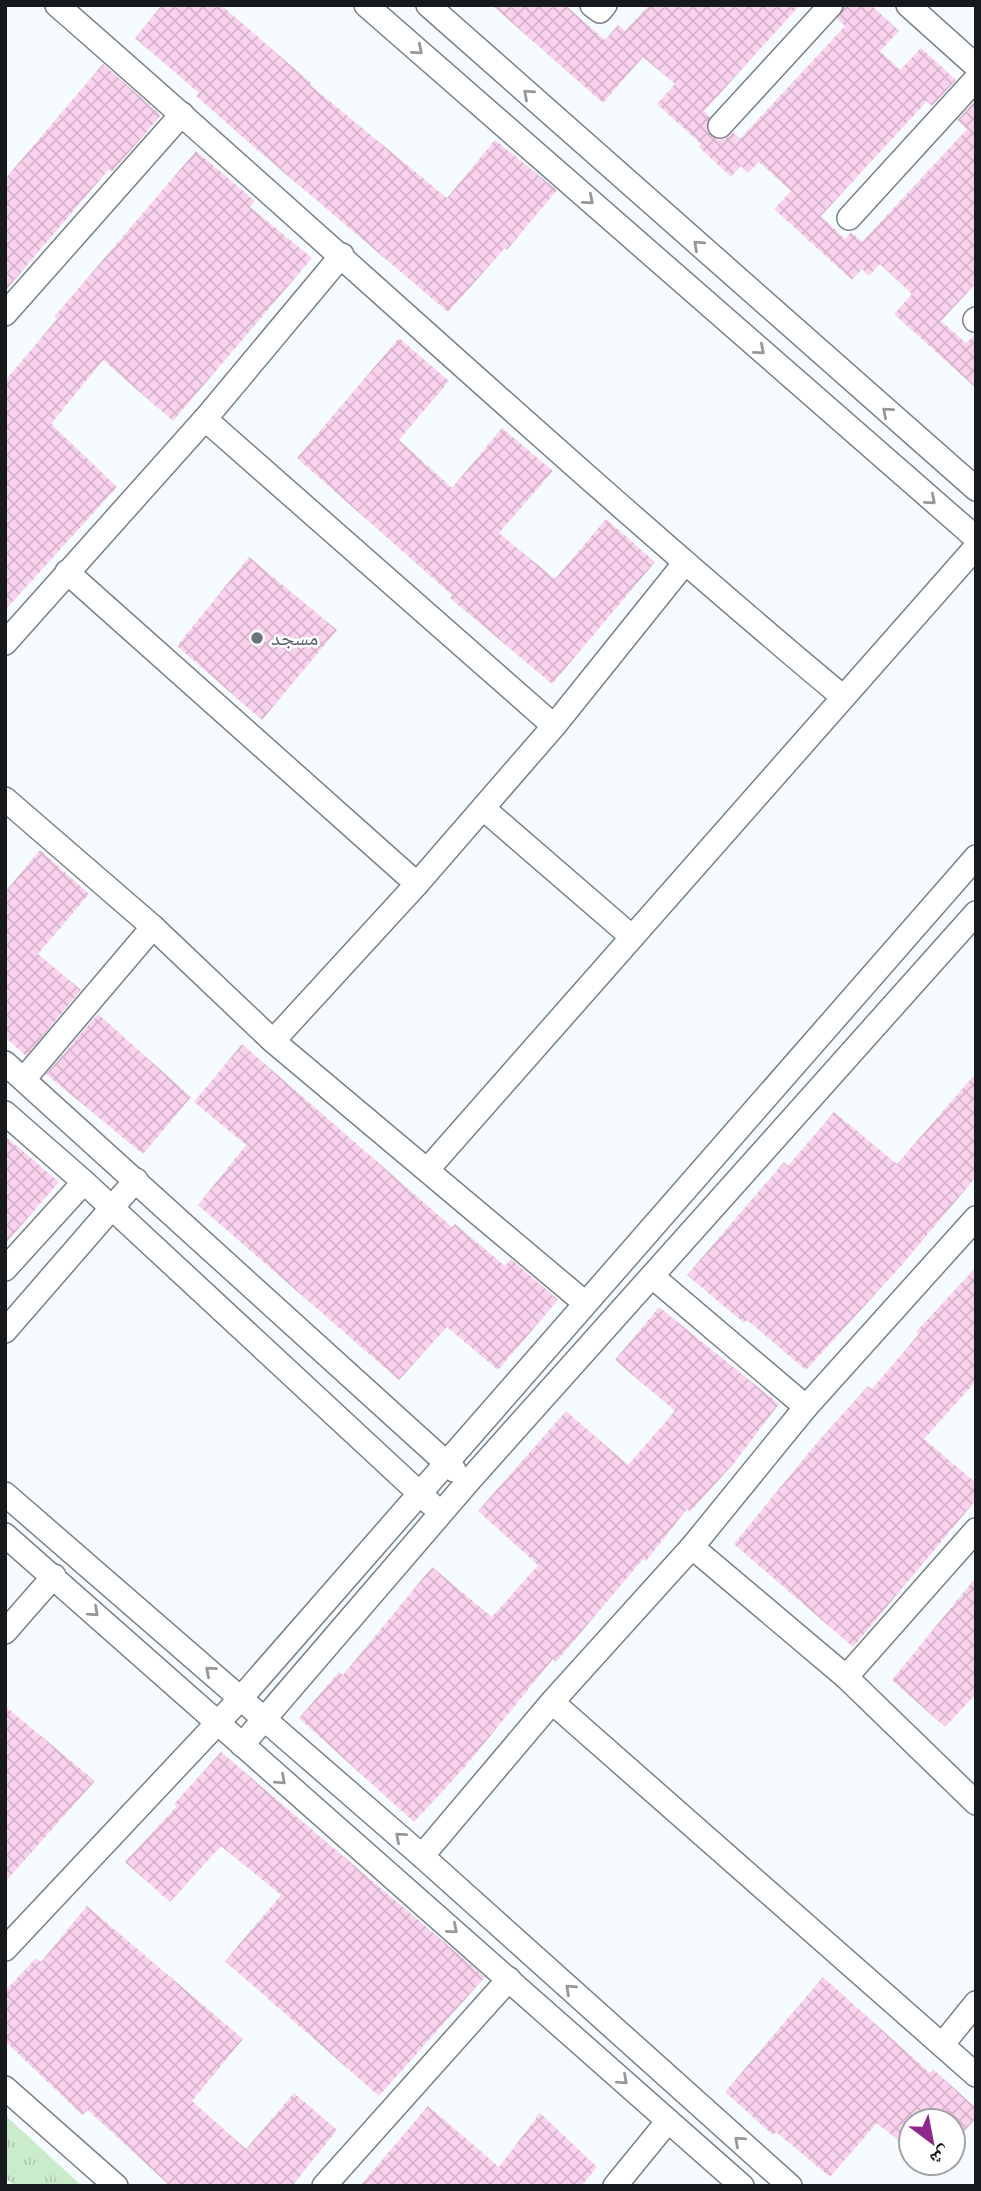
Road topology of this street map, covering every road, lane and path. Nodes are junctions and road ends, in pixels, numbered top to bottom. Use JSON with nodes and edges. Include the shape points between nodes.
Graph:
{"nodes":[{"id":1,"x":57,"y":5,"type":"edge"},
{"id":2,"x":366,"y":5,"type":"edge"},
{"id":3,"x":428,"y":5,"type":"edge"},
{"id":4,"x":592,"y":5,"type":"edge"},
{"id":5,"x":605,"y":5,"type":"edge"},
{"id":6,"x":831,"y":5,"type":"edge"},
{"id":7,"x":908,"y":5,"type":"edge"},
{"id":8,"x":976,"y":66,"type":"edge"},
{"id":9,"x":976,"y":79,"type":"edge"},
{"id":10,"x":182,"y":114,"type":"junction"},
{"id":11,"x":720,"y":127,"type":"dead end"},
{"id":12,"x":849,"y":218,"type":"dead end"},
{"id":13,"x":342,"y":255,"type":"junction"},
{"id":14,"x":720,"y":265,"type":"junction"},
{"id":15,"x":696,"y":294,"type":"junction"},
{"id":16,"x":5,"y":314,"type":"edge"},
{"id":17,"x":205,"y":419,"type":"junction"},
{"id":18,"x":976,"y":489,"type":"edge"},
{"id":19,"x":976,"y":538,"type":"edge"},
{"id":20,"x":976,"y":547,"type":"edge"},
{"id":21,"x":684,"y":564,"type":"junction"},
{"id":22,"x":67,"y":572,"type":"junction"},
{"id":23,"x":5,"y":643,"type":"edge"},
{"id":24,"x":843,"y":696,"type":"junction"},
{"id":25,"x":554,"y":726,"type":"junction"},
{"id":26,"x":5,"y":800,"type":"edge"},
{"id":27,"x":484,"y":809,"type":"junction"},
{"id":28,"x":976,"y":857,"type":"edge"},
{"id":29,"x":417,"y":884,"type":"junction"},
{"id":30,"x":976,"y":913,"type":"edge"},
{"id":31,"x":153,"y":928,"type":"junction"},
{"id":32,"x":632,"y":937,"type":"junction"},
{"id":33,"x":273,"y":1041,"type":"junction"},
{"id":34,"x":5,"y":1063,"type":"edge"},
{"id":35,"x":24,"y":1079,"type":"junction"},
{"id":36,"x":5,"y":1113,"type":"edge"},
{"id":37,"x":428,"y":1169,"type":"junction"},
{"id":38,"x":135,"y":1180,"type":"junction"},
{"id":39,"x":84,"y":1182,"type":"junction"},
{"id":40,"x":113,"y":1210,"type":"junction"},
{"id":41,"x":976,"y":1218,"type":"edge"},
{"id":42,"x":5,"y":1269,"type":"edge"},
{"id":43,"x":653,"y":1277,"type":"junction"},
{"id":44,"x":586,"y":1303,"type":"junction"},
{"id":45,"x":5,"y":1331,"type":"edge"},
{"id":46,"x":806,"y":1407,"type":"junction"},
{"id":47,"x":444,"y":1461,"type":"junction"},
{"id":48,"x":467,"y":1483,"type":"junction"},
{"id":49,"x":5,"y":1493,"type":"edge"},
{"id":50,"x":420,"y":1494,"type":"junction"},
{"id":51,"x":442,"y":1512,"type":"junction"},
{"id":52,"x":976,"y":1530,"type":"edge"},
{"id":53,"x":5,"y":1535,"type":"edge"},
{"id":54,"x":692,"y":1547,"type":"junction"},
{"id":55,"x":54,"y":1576,"type":"junction"},
{"id":56,"x":5,"y":1632,"type":"edge"},
{"id":57,"x":846,"y":1677,"type":"junction"},
{"id":58,"x":241,"y":1698,"type":"junction"},
{"id":59,"x":552,"y":1702,"type":"junction"},
{"id":60,"x":266,"y":1719,"type":"junction"},
{"id":61,"x":217,"y":1723,"type":"junction"},
{"id":62,"x":242,"y":1745,"type":"junction"},
{"id":63,"x":976,"y":1803,"type":"edge"},
{"id":64,"x":422,"y":1856,"type":"junction"},
{"id":65,"x":5,"y":1949,"type":"edge"},
{"id":66,"x":509,"y":1979,"type":"junction"},
{"id":67,"x":976,"y":2003,"type":"edge"},
{"id":68,"x":942,"y":2045,"type":"junction"},
{"id":69,"x":976,"y":2075,"type":"edge"},
{"id":70,"x":5,"y":2088,"type":"edge"},
{"id":71,"x":668,"y":2121,"type":"junction"},
{"id":72,"x":116,"y":2186,"type":"edge"},
{"id":73,"x":324,"y":2186,"type":"edge"},
{"id":74,"x":615,"y":2186,"type":"edge"},
{"id":75,"x":742,"y":2186,"type":"edge"},
{"id":76,"x":790,"y":2186,"type":"edge"}],
"edges":[{"from":1,"to":10,"type":"street"},
{"from":2,"to":15,"type":"street","one_way":true},
{"from":14,"to":3,"type":"street","one_way":true},
{"from":4,"to":5,"type":"street","via":[[600,11]]},
{"from":6,"to":11,"type":"street"},
{"from":7,"to":8,"type":"street"},
{"from":9,"to":12,"type":"street"},
{"from":10,"to":13,"type":"street"},
{"from":10,"to":16,"type":"street"},
{"from":13,"to":17,"type":"street"},
{"from":13,"to":21,"type":"street"},
{"from":14,"to":15,"type":"street"},
{"from":18,"to":14,"type":"street","one_way":true},
{"from":15,"to":19,"type":"street","one_way":true},
{"from":17,"to":22,"type":"street"},
{"from":17,"to":25,"type":"street"},
{"from":20,"to":24,"type":"street"},
{"from":21,"to":24,"type":"street"},
{"from":21,"to":25,"type":"street"},
{"from":22,"to":23,"type":"street"},
{"from":22,"to":29,"type":"street"},
{"from":24,"to":32,"type":"street"},
{"from":25,"to":27,"type":"street"},
{"from":26,"to":31,"type":"street"},
{"from":27,"to":29,"type":"street"},
{"from":27,"to":32,"type":"street"},
{"from":28,"to":44,"type":"street"},
{"from":29,"to":33,"type":"street"},
{"from":30,"to":43,"type":"street"},
{"from":31,"to":33,"type":"street"},
{"from":31,"to":35,"type":"street"},
{"from":32,"to":37,"type":"street"},
{"from":33,"to":37,"type":"street"},
{"from":34,"to":35,"type":"street"},
{"from":35,"to":38,"type":"street"},
{"from":36,"to":39,"type":"street"},
{"from":37,"to":44,"type":"street"},
{"from":38,"to":40,"type":"street"},
{"from":38,"to":47,"type":"street"},
{"from":39,"to":40,"type":"street"},
{"from":39,"to":42,"type":"street"},
{"from":40,"to":45,"type":"street"},
{"from":40,"to":50,"type":"street"},
{"from":41,"to":46,"type":"street"},
{"from":43,"to":46,"type":"street"},
{"from":43,"to":48,"type":"street"},
{"from":44,"to":47,"type":"street"},
{"from":46,"to":54,"type":"street"},
{"from":47,"to":48,"type":"street"},
{"from":47,"to":50,"type":"street"},
{"from":48,"to":51,"type":"street"},
{"from":58,"to":49,"type":"street","one_way":true},
{"from":50,"to":51,"type":"street"},
{"from":50,"to":58,"type":"street"},
{"from":51,"to":60,"type":"street"},
{"from":52,"to":57,"type":"street"},
{"from":53,"to":55,"type":"street"},
{"from":54,"to":57,"type":"street"},
{"from":54,"to":59,"type":"street"},
{"from":55,"to":56,"type":"street"},
{"from":55,"to":61,"type":"street","one_way":true},
{"from":57,"to":63,"type":"street"},
{"from":58,"to":60,"type":"street"},
{"from":58,"to":61,"type":"street"},
{"from":59,"to":64,"type":"street"},
{"from":59,"to":68,"type":"street"},
{"from":60,"to":62,"type":"street"},
{"from":64,"to":60,"type":"street","one_way":true},
{"from":61,"to":62,"type":"street"},
{"from":61,"to":65,"type":"street"},
{"from":62,"to":66,"type":"street","one_way":true},
{"from":76,"to":64,"type":"street","one_way":true},
{"from":66,"to":71,"type":"street","one_way":true},
{"from":66,"to":73,"type":"street"},
{"from":67,"to":68,"type":"street"},
{"from":68,"to":69,"type":"street"},
{"from":70,"to":72,"type":"street"},
{"from":71,"to":74,"type":"street"},
{"from":71,"to":75,"type":"street"}]}
